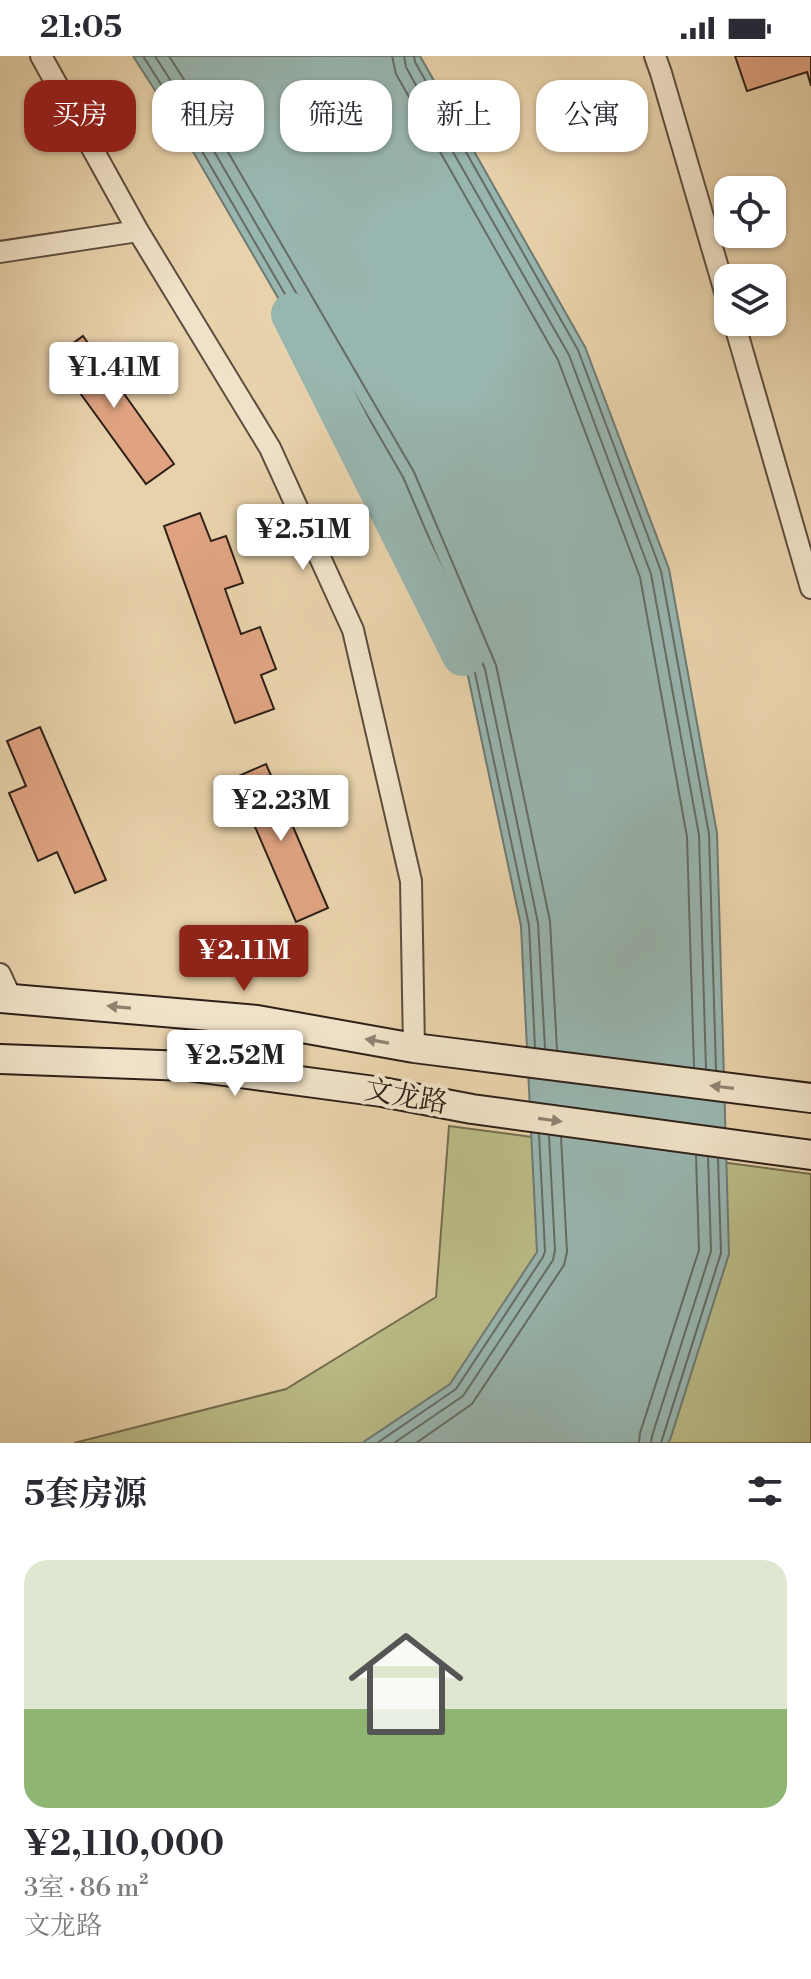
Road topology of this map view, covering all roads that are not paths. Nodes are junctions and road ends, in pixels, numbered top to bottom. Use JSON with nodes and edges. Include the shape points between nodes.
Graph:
{"nodes":[{"id":1,"x":41,"y":56,"type":"edge"},
{"id":2,"x":655,"y":56,"type":"edge"},
{"id":3,"x":138,"y":231,"type":"junction"},
{"id":4,"x":0,"y":252,"type":"edge"},
{"id":5,"x":717,"y":264,"type":"edge"},
{"id":6,"x":738,"y":336,"type":"edge"},
{"id":7,"x":811,"y":588,"type":"edge"},
{"id":8,"x":4,"y":990,"type":"edge"},
{"id":9,"x":414,"y":1048,"type":"junction"},
{"id":10,"x":0,"y":1059,"type":"edge"},
{"id":11,"x":805,"y":1097,"type":"edge"},
{"id":12,"x":807,"y":1154,"type":"edge"}],
"edges":[{"from":1,"to":3,"type":"street"},
{"from":2,"to":5,"type":"street"},
{"from":3,"to":4,"type":"street"},
{"from":3,"to":9,"type":"street","via":[[270,448],[353,630],[411,881]]},
{"from":6,"to":7,"type":"street"},
{"from":9,"to":8,"type":"main road","name":"文龙路","one_way":true,"via":[[257,1020]]},
{"from":11,"to":9,"type":"main road","name":"文龙路","one_way":true},
{"from":10,"to":12,"type":"main road","name":"文龙路","one_way":true,"via":[[187,1066]]}]}
